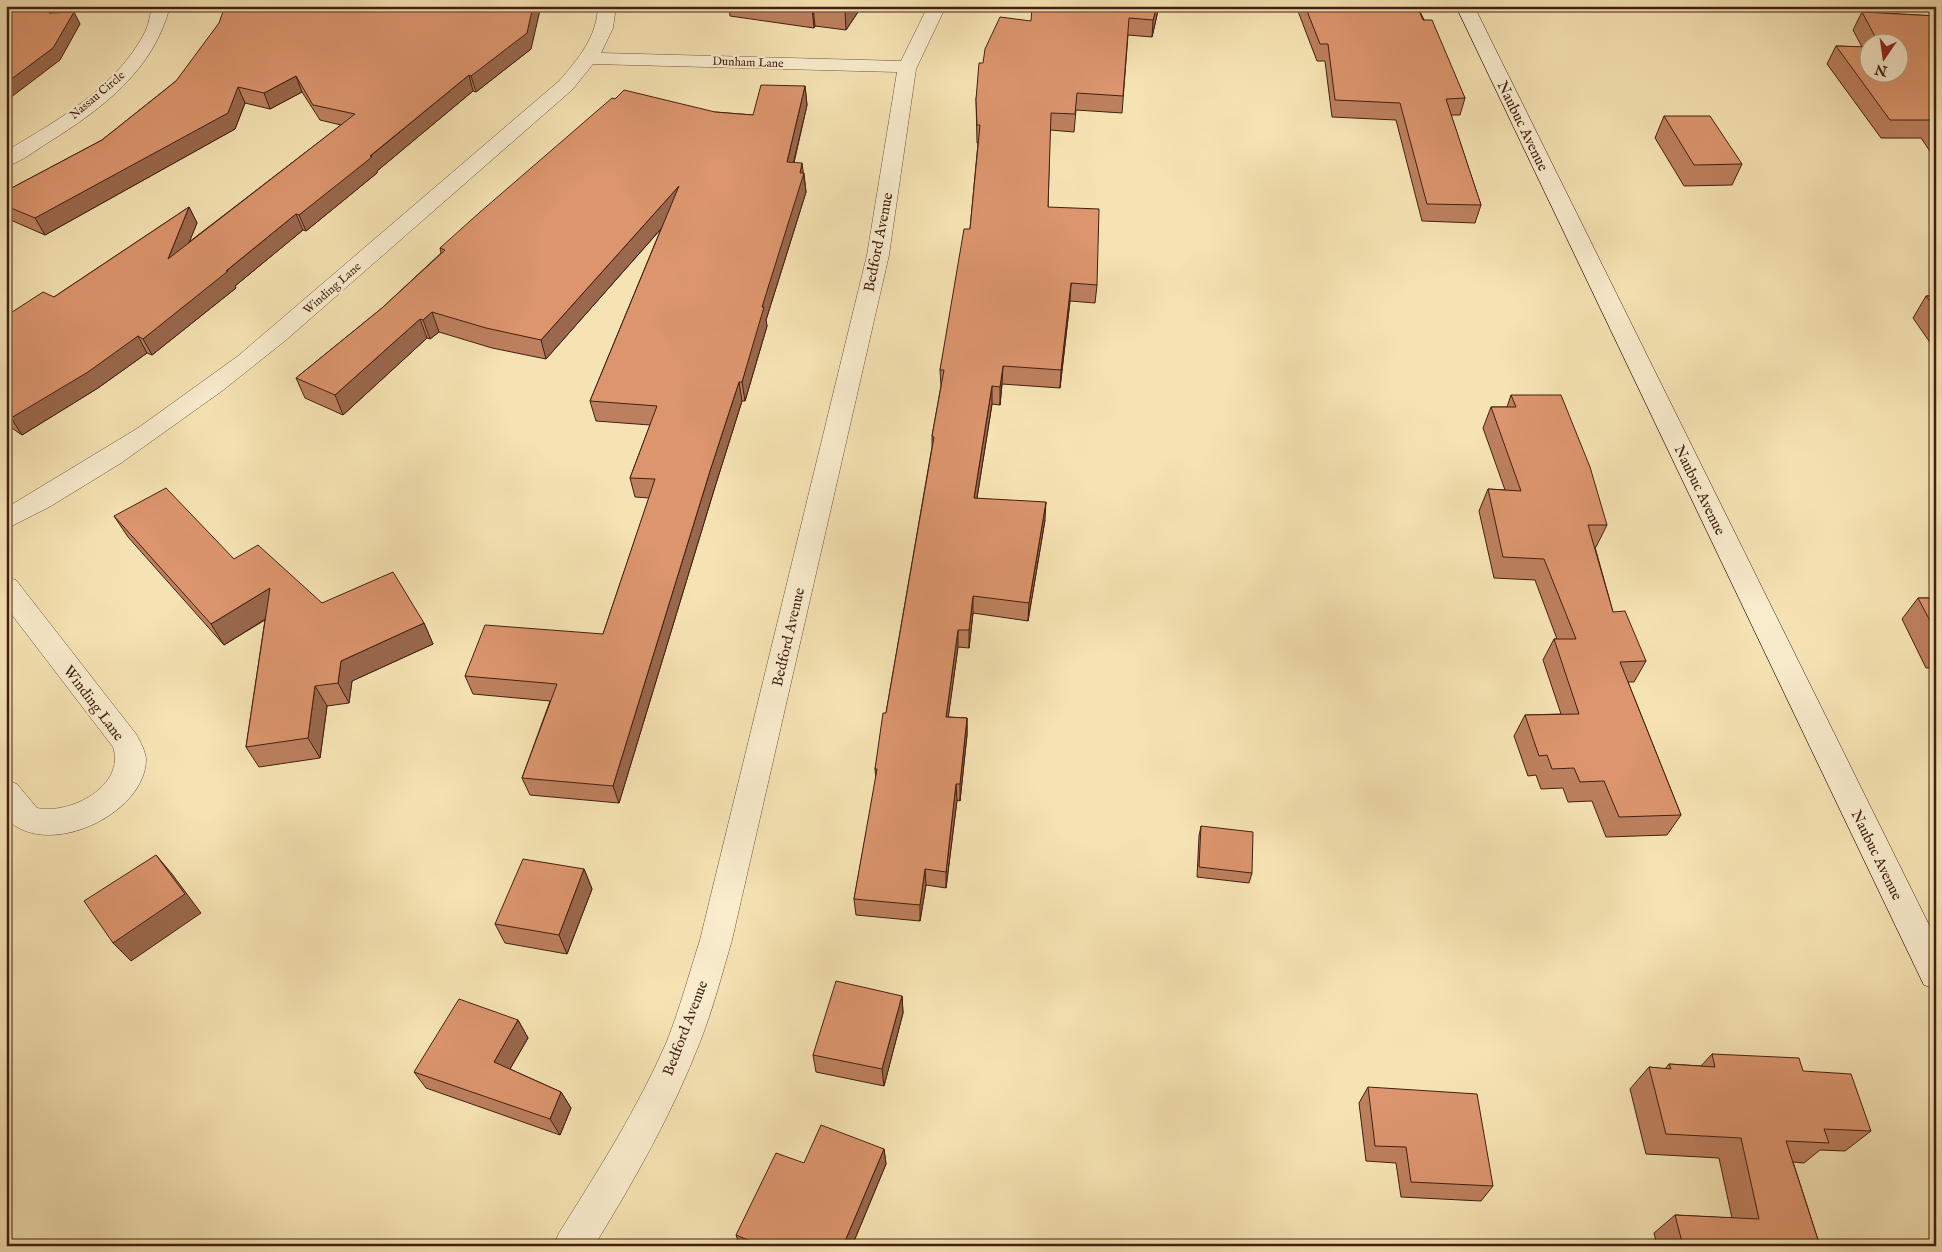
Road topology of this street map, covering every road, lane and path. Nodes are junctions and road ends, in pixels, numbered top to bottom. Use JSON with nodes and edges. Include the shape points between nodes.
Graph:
{"nodes":[{"id":1,"x":161,"y":6,"type":"edge"},
{"id":2,"x":607,"y":6,"type":"edge"},
{"id":3,"x":937,"y":6,"type":"edge"},
{"id":4,"x":1465,"y":6,"type":"edge"},
{"id":5,"x":589,"y":58,"type":"junction"},
{"id":6,"x":908,"y":67,"type":"junction"},
{"id":7,"x":6,"y":160,"type":"edge"},
{"id":8,"x":6,"y":520,"type":"edge"},
{"id":9,"x":6,"y":587,"type":"edge"},
{"id":10,"x":6,"y":793,"type":"edge"},
{"id":11,"x":1936,"y":974,"type":"edge"},
{"id":12,"x":572,"y":1246,"type":"edge"}],
"edges":[{"from":1,"to":7,"type":"street","name":"Nassau Circle","via":[[149,41],[129,68],[78,113]]},
{"from":2,"to":5,"type":"street","name":"Winding Lane","via":[[604,28]]},
{"from":3,"to":6,"type":"street","name":"Bedford Avenue"},
{"from":4,"to":11,"type":"street","name":"Naubuc Avenue"},
{"from":5,"to":6,"type":"street","name":"Dunham Lane"},
{"from":5,"to":8,"type":"street","name":"Winding Lane","via":[[548,102],[240,366],[132,444]]},
{"from":6,"to":12,"type":"street","name":"Bedford Avenue","via":[[878,255],[716,940],[682,1044],[652,1110]]},
{"from":9,"to":10,"type":"street","name":"Winding Lane","via":[[126,744],[131,758],[128,775],[115,793],[96,808],[73,819],[50,822],[30,819],[16,808]]}]}
